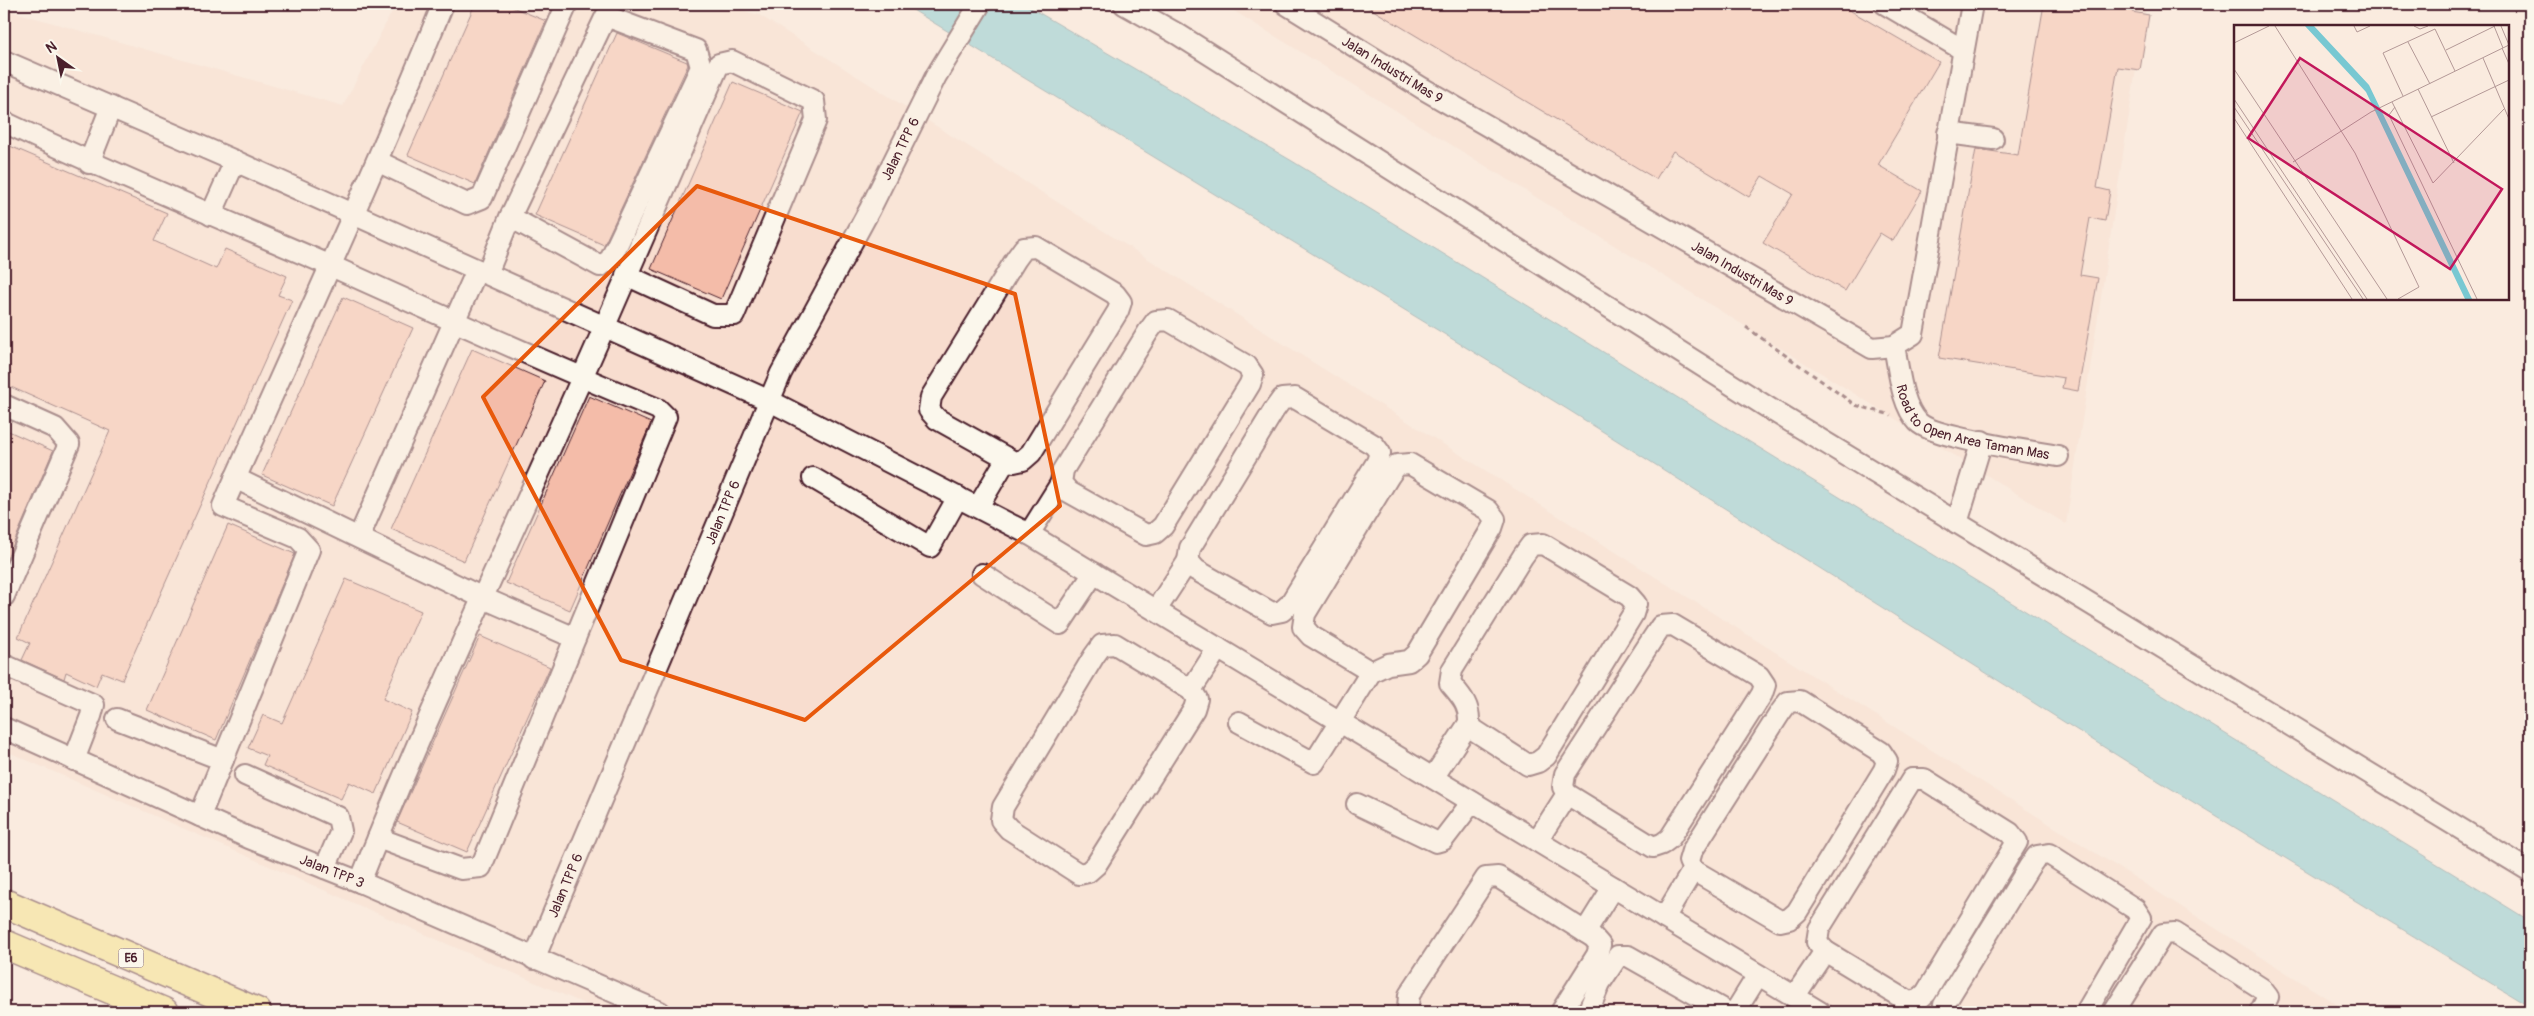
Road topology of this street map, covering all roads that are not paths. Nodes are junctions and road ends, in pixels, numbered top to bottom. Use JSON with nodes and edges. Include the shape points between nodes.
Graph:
{"nodes":[{"id":1,"x":443,"y":4,"type":"edge"},
{"id":2,"x":567,"y":4,"type":"edge"},
{"id":3,"x":980,"y":4,"type":"edge"},
{"id":4,"x":1124,"y":4,"type":"edge"},
{"id":5,"x":1286,"y":4,"type":"edge"},
{"id":6,"x":1885,"y":4,"type":"edge"},
{"id":7,"x":1972,"y":4,"type":"edge"},
{"id":8,"x":1963,"y":50,"type":"junction"},
{"id":9,"x":4,"y":61,"type":"edge"},
{"id":10,"x":110,"y":107,"type":"junction"},
{"id":11,"x":4,"y":122,"type":"edge"},
{"id":12,"x":1948,"y":133,"type":"junction"},
{"id":13,"x":1993,"y":139,"type":"dead end"},
{"id":14,"x":235,"y":161,"type":"junction"},
{"id":15,"x":377,"y":161,"type":"junction"},
{"id":16,"x":89,"y":163,"type":"junction"},
{"id":17,"x":352,"y":214,"type":"junction"},
{"id":18,"x":211,"y":215,"type":"junction"},
{"id":19,"x":510,"y":216,"type":"junction"},
{"id":20,"x":329,"y":266,"type":"junction"},
{"id":21,"x":482,"y":272,"type":"junction"},
{"id":22,"x":626,"y":275,"type":"junction"},
{"id":23,"x":454,"y":322,"type":"junction"},
{"id":24,"x":605,"y":327,"type":"junction"},
{"id":25,"x":1894,"y":346,"type":"junction"},
{"id":26,"x":581,"y":378,"type":"junction"},
{"id":27,"x":770,"y":401,"type":"junction"},
{"id":28,"x":4,"y":405,"type":"edge"},
{"id":29,"x":1982,"y":441,"type":"junction"},
{"id":30,"x":2058,"y":456,"type":"dead end"},
{"id":31,"x":1007,"y":458,"type":"junction"},
{"id":32,"x":235,"y":478,"type":"junction"},
{"id":33,"x":813,"y":478,"type":"dead end"},
{"id":34,"x":1061,"y":483,"type":"junction"},
{"id":35,"x":958,"y":497,"type":"junction"},
{"id":36,"x":978,"y":507,"type":"junction"},
{"id":37,"x":1957,"y":523,"type":"junction"},
{"id":38,"x":1029,"y":534,"type":"junction"},
{"id":39,"x":359,"y":537,"type":"junction"},
{"id":40,"x":1188,"y":561,"type":"junction"},
{"id":41,"x":1094,"y":573,"type":"junction"},
{"id":42,"x":982,"y":574,"type":"dead end"},
{"id":43,"x":4,"y":596,"type":"edge"},
{"id":44,"x":481,"y":597,"type":"junction"},
{"id":45,"x":1156,"y":610,"type":"junction"},
{"id":46,"x":575,"y":638,"type":"junction"},
{"id":47,"x":1218,"y":648,"type":"junction"},
{"id":48,"x":4,"y":664,"type":"edge"},
{"id":49,"x":1371,"y":672,"type":"junction"},
{"id":50,"x":1191,"y":690,"type":"junction"},
{"id":51,"x":117,"y":719,"type":"dead end"},
{"id":52,"x":1239,"y":722,"type":"dead end"},
{"id":53,"x":1341,"y":722,"type":"junction"},
{"id":54,"x":1469,"y":723,"type":"junction"},
{"id":55,"x":4,"y":728,"type":"edge"},
{"id":56,"x":74,"y":760,"type":"junction"},
{"id":57,"x":223,"y":760,"type":"junction"},
{"id":58,"x":245,"y":775,"type":"dead end"},
{"id":59,"x":1433,"y":778,"type":"junction"},
{"id":60,"x":1567,"y":794,"type":"junction"},
{"id":61,"x":1472,"y":802,"type":"junction"},
{"id":62,"x":1357,"y":804,"type":"dead end"},
{"id":63,"x":200,"y":816,"type":"junction"},
{"id":64,"x":378,"y":838,"type":"junction"},
{"id":65,"x":1538,"y":841,"type":"junction"},
{"id":66,"x":325,"y":868,"type":"junction"},
{"id":67,"x":1693,"y":870,"type":"junction"},
{"id":68,"x":2530,"y":872,"type":"edge"},
{"id":69,"x":360,"y":882,"type":"junction"},
{"id":70,"x":1614,"y":887,"type":"junction"},
{"id":71,"x":4,"y":904,"type":"edge"},
{"id":72,"x":1664,"y":918,"type":"junction"},
{"id":73,"x":1585,"y":932,"type":"junction"},
{"id":74,"x":4,"y":944,"type":"edge"},
{"id":75,"x":1825,"y":951,"type":"junction"},
{"id":76,"x":534,"y":959,"type":"junction"},
{"id":77,"x":1758,"y":975,"type":"junction"},
{"id":78,"x":1794,"y":997,"type":"junction"},
{"id":79,"x":164,"y":1012,"type":"edge"},
{"id":80,"x":257,"y":1012,"type":"edge"},
{"id":81,"x":660,"y":1012,"type":"edge"},
{"id":82,"x":1411,"y":1012,"type":"edge"},
{"id":83,"x":1561,"y":1012,"type":"edge"},
{"id":84,"x":1588,"y":1012,"type":"edge"},
{"id":85,"x":1727,"y":1012,"type":"edge"},
{"id":86,"x":1735,"y":1012,"type":"edge"},
{"id":87,"x":1820,"y":1012,"type":"edge"},
{"id":88,"x":1943,"y":1012,"type":"edge"},
{"id":89,"x":2086,"y":1012,"type":"edge"},
{"id":90,"x":2114,"y":1012,"type":"edge"},
{"id":91,"x":2260,"y":1012,"type":"edge"}],
"edges":[{"from":1,"to":15,"type":"street"},
{"from":2,"to":15,"type":"street","via":[[482,198],[467,204]]},
{"from":3,"to":27,"type":"street","name":"Jalan TPP 6","via":[[936,76],[870,209],[781,373]]},
{"from":4,"to":37,"type":"street","via":[[1179,35],[1775,412]]},
{"from":5,"to":25,"type":"street","name":"Jalan Industri Mas 9","via":[[1422,88],[1842,332],[1872,348]]},
{"from":6,"to":8,"type":"street"},
{"from":7,"to":8,"type":"street"},
{"from":8,"to":12,"type":"street"},
{"from":9,"to":10,"type":"street"},
{"from":10,"to":14,"type":"street"},
{"from":10,"to":16,"type":"street"},
{"from":11,"to":16,"type":"street"},
{"from":12,"to":13,"type":"street"},
{"from":12,"to":25,"type":"street","via":[[1913,334]]},
{"from":14,"to":17,"type":"street"},
{"from":14,"to":18,"type":"street"},
{"from":15,"to":17,"type":"street"},
{"from":16,"to":18,"type":"street"},
{"from":17,"to":20,"type":"street"},
{"from":17,"to":21,"type":"street"},
{"from":18,"to":20,"type":"street"},
{"from":19,"to":19,"type":"street","via":[[606,16],[696,50],[702,67],[610,260],[600,266]]},
{"from":19,"to":21,"type":"street"},
{"from":20,"to":23,"type":"street"},
{"from":20,"to":32,"type":"street"},
{"from":21,"to":23,"type":"street"},
{"from":21,"to":24,"type":"street"},
{"from":22,"to":22,"type":"street","via":[[719,64],[732,61],[814,101],[816,120],[734,315],[714,315]]},
{"from":22,"to":24,"type":"street"},
{"from":23,"to":26,"type":"street"},
{"from":23,"to":39,"type":"street"},
{"from":24,"to":26,"type":"street"},
{"from":24,"to":27,"type":"street"},
{"from":25,"to":29,"type":"street","name":"Road to Open Area Taman Mas","via":[[1907,403],[1918,422],[1937,432]]},
{"from":26,"to":44,"type":"street"},
{"from":26,"to":46,"type":"street","via":[[658,409],[666,417]]},
{"from":27,"to":35,"type":"street"},
{"from":27,"to":76,"type":"street","name":"Jalan TPP 6"},
{"from":28,"to":43,"type":"street","via":[[55,428],[69,444]]},
{"from":29,"to":30,"type":"street","name":"Road to Open Area Taman Mas"},
{"from":29,"to":37,"type":"street"},
{"from":31,"to":31,"type":"street","via":[[1014,462],[1031,453],[1121,302],[1115,294],[1036,247],[1024,248],[1016,259],[931,397],[929,410],[937,419]]},
{"from":31,"to":36,"type":"street"},
{"from":32,"to":39,"type":"street"},
{"from":32,"to":57,"type":"street","via":[[223,506],[298,538],[308,550]]},
{"from":33,"to":35,"type":"street","via":[[930,547]]},
{"from":34,"to":34,"type":"street","via":[[1063,470],[1156,321],[1168,320],[1247,366],[1254,375],[1163,526],[1155,533],[1146,535],[1069,492]]},
{"from":34,"to":38,"type":"street"},
{"from":35,"to":36,"type":"street"},
{"from":36,"to":38,"type":"street"},
{"from":37,"to":68,"type":"street"},
{"from":38,"to":41,"type":"street"},
{"from":39,"to":44,"type":"street"},
{"from":40,"to":40,"type":"street","via":[[1196,570],[1272,613],[1282,611],[1290,604],[1380,453],[1374,445],[1295,398],[1282,399],[1190,548]]},
{"from":40,"to":45,"type":"street"},
{"from":41,"to":42,"type":"street","via":[[1060,624]]},
{"from":41,"to":45,"type":"street"},
{"from":44,"to":46,"type":"street"},
{"from":44,"to":64,"type":"street"},
{"from":45,"to":47,"type":"street"},
{"from":46,"to":64,"type":"street","via":[[481,868],[461,869]]},
{"from":47,"to":50,"type":"street"},
{"from":47,"to":53,"type":"street"},
{"from":48,"to":56,"type":"street","via":[[94,705]]},
{"from":49,"to":49,"type":"street","via":[[1388,664],[1409,661],[1417,654],[1495,519],[1488,510],[1410,464],[1397,465],[1389,476],[1305,614],[1303,627],[1311,636]]},
{"from":49,"to":53,"type":"street"},
{"from":50,"to":50,"type":"street","via":[[1115,644],[1102,645],[1002,807],[1001,820],[1009,829],[1079,874],[1088,872],[1096,866],[1194,708],[1197,699]]},
{"from":51,"to":57,"type":"street"},
{"from":52,"to":53,"type":"street","via":[[1314,763]]},
{"from":53,"to":59,"type":"street"},
{"from":54,"to":54,"type":"street","via":[[1466,702],[1450,684],[1452,670],[1531,545],[1543,544],[1629,596],[1636,604],[1633,614],[1546,756],[1538,762],[1528,764],[1521,761],[1474,730]]},
{"from":54,"to":59,"type":"street"},
{"from":55,"to":56,"type":"street","name":"Jalan TPP 3"},
{"from":56,"to":63,"type":"street","name":"Jalan TPP 3"},
{"from":57,"to":63,"type":"street"},
{"from":58,"to":66,"type":"street","via":[[338,817],[340,831]]},
{"from":59,"to":61,"type":"street"},
{"from":60,"to":60,"type":"street","via":[[1563,787],[1565,774],[1661,626],[1673,625],[1759,676],[1765,685],[1676,830],[1662,844],[1653,847]]},
{"from":60,"to":65,"type":"street"},
{"from":61,"to":62,"type":"street","via":[[1443,840],[1436,842]]},
{"from":61,"to":65,"type":"street"},
{"from":63,"to":66,"type":"street","name":"Jalan TPP 3"},
{"from":64,"to":69,"type":"street"},
{"from":65,"to":70,"type":"street"},
{"from":66,"to":69,"type":"street","name":"Jalan TPP 3"},
{"from":67,"to":67,"type":"street","via":[[1689,861],[1692,851],[1788,702],[1800,701],[1881,752],[1887,761],[1797,912],[1789,919],[1780,921]]},
{"from":67,"to":72,"type":"street"},
{"from":69,"to":76,"type":"street","name":"Jalan TPP 3"},
{"from":70,"to":72,"type":"street"},
{"from":70,"to":73,"type":"street"},
{"from":71,"to":80,"type":"highway","number":"E6"},
{"from":72,"to":77,"type":"street"},
{"from":73,"to":82,"type":"street","via":[[1498,877],[1486,878],[1410,995],[1408,1008]]},
{"from":73,"to":83,"type":"street","via":[[1600,945]]},
{"from":74,"to":79,"type":"highway"},
{"from":75,"to":75,"type":"street","via":[[1817,942],[1819,928],[1912,780],[1924,779],[2010,833],[2017,842],[1926,993],[1918,1000],[1909,1002]]},
{"from":75,"to":78,"type":"street"},
{"from":76,"to":81,"type":"street","name":"Jalan TPP 3"},
{"from":77,"to":78,"type":"street"},
{"from":77,"to":86,"type":"street"},
{"from":78,"to":87,"type":"street"},
{"from":84,"to":85,"type":"street","via":[[1611,965],[1618,956],[1628,956]]},
{"from":88,"to":89,"type":"street","via":[[1944,1005],[2029,867],[2037,856],[2049,854],[2135,909],[2142,918]]},
{"from":90,"to":91,"type":"street","via":[[2163,934],[2175,933],[2261,988],[2268,997]]}]}
